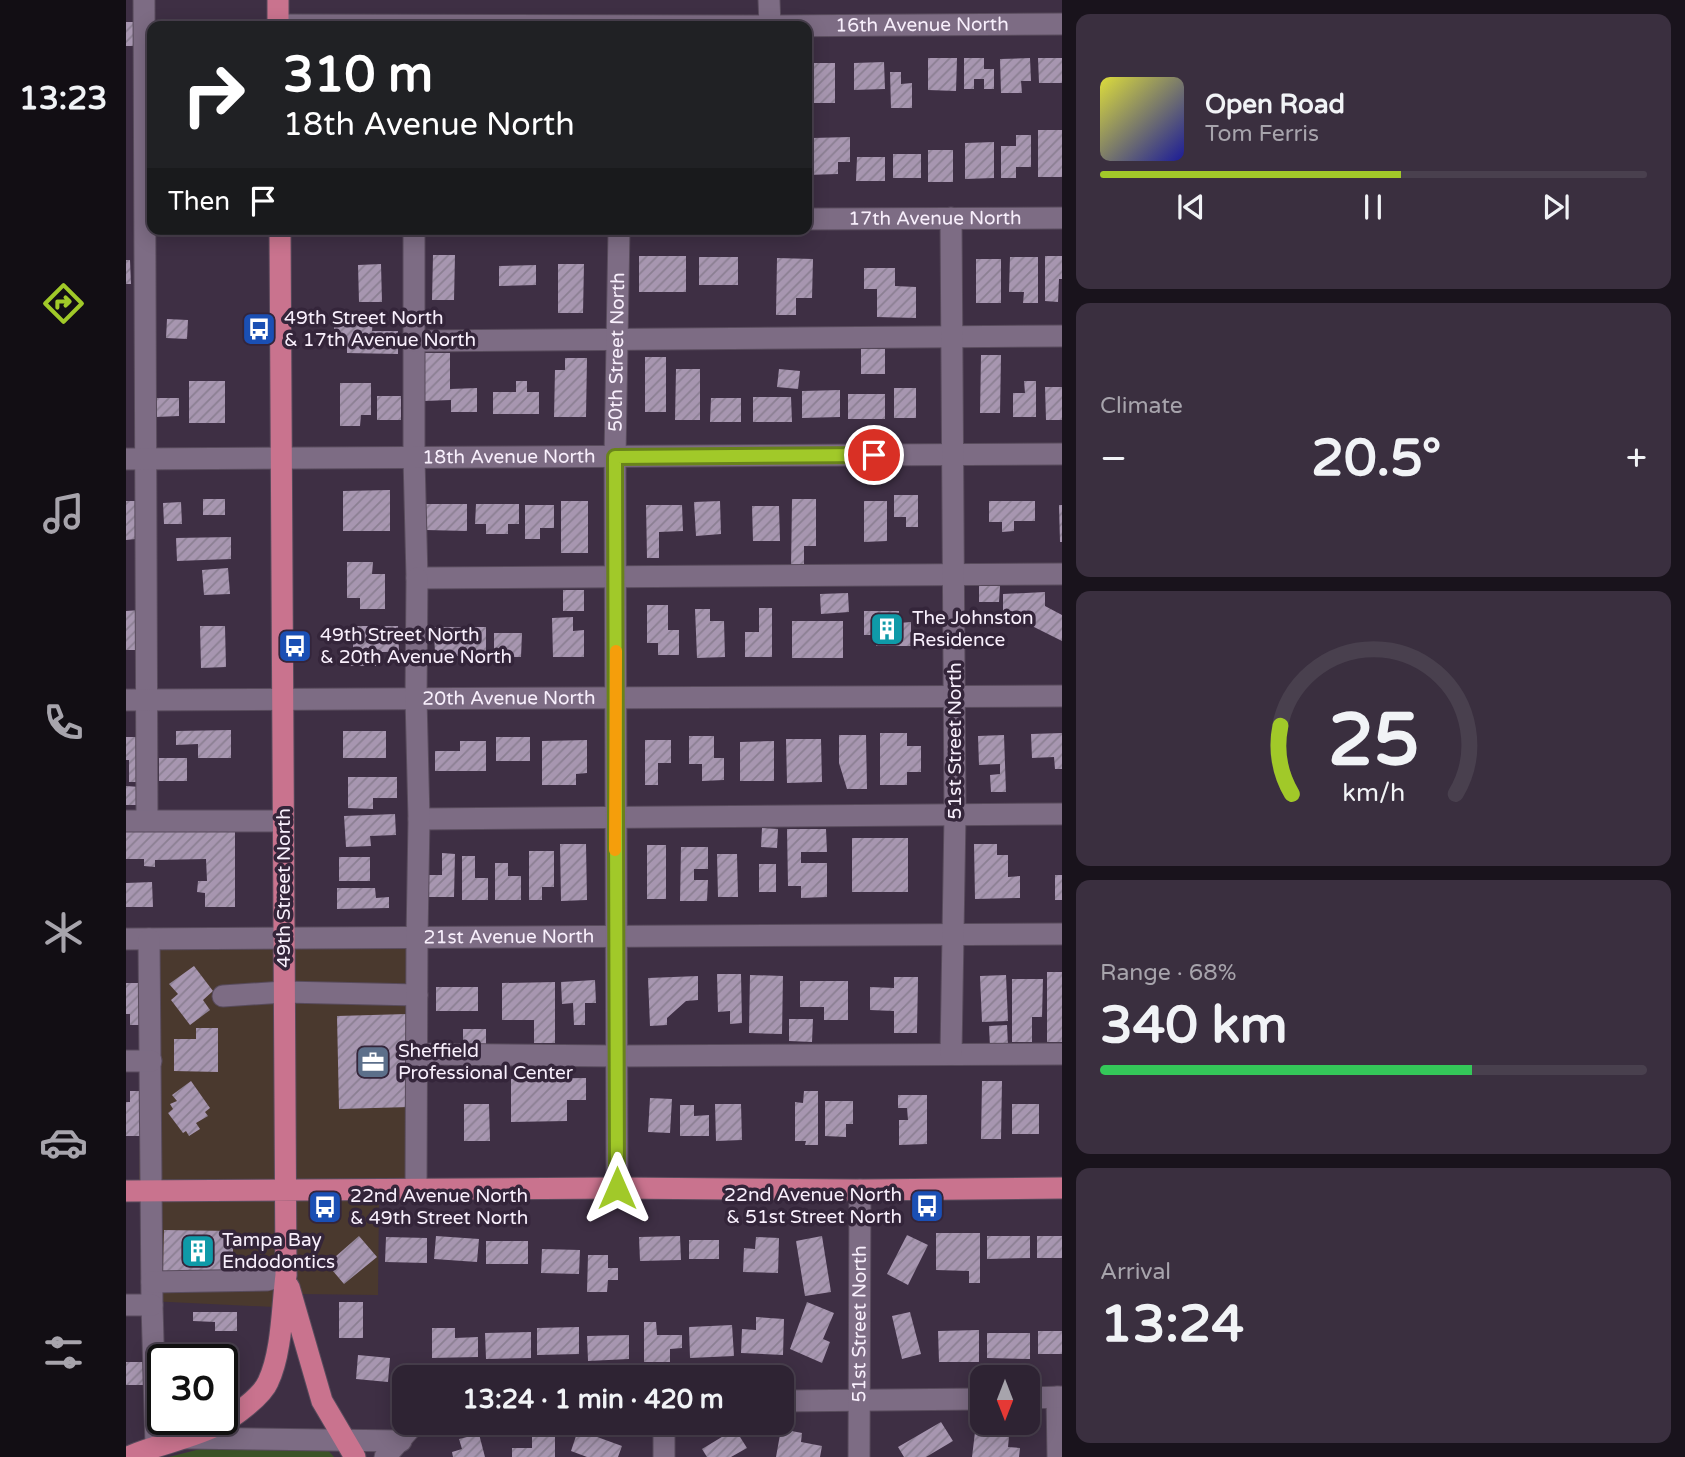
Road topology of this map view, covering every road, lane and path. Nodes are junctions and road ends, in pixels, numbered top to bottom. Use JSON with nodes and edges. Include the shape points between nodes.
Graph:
{"nodes":[{"id":1,"x":144,"y":0,"type":"edge"},
{"id":2,"x":278,"y":0,"type":"edge"},
{"id":3,"x":769,"y":0,"type":"edge"},
{"id":4,"x":278,"y":21,"type":"edge"},
{"id":5,"x":770,"y":21,"type":"edge"},
{"id":6,"x":1062,"y":24,"type":"edge"},
{"id":7,"x":812,"y":26,"type":"edge"},
{"id":8,"x":135,"y":101,"type":"edge"},
{"id":9,"x":951,"y":218,"type":"junction"},
{"id":10,"x":1062,"y":218,"type":"edge"},
{"id":11,"x":812,"y":219,"type":"edge"},
{"id":12,"x":141,"y":224,"type":"edge"},
{"id":13,"x":280,"y":235,"type":"edge"},
{"id":14,"x":414,"y":235,"type":"edge"},
{"id":15,"x":618,"y":235,"type":"edge"},
{"id":16,"x":1062,"y":336,"type":"edge"},
{"id":17,"x":951,"y":337,"type":"junction"},
{"id":18,"x":617,"y":339,"type":"junction"},
{"id":19,"x":136,"y":341,"type":"edge"},
{"id":20,"x":415,"y":341,"type":"junction"},
{"id":21,"x":1062,"y":454,"type":"edge"},
{"id":22,"x":952,"y":455,"type":"junction"},
{"id":23,"x":615,"y":457,"type":"junction"},
{"id":24,"x":281,"y":458,"type":"junction"},
{"id":25,"x":414,"y":458,"type":"junction"},
{"id":26,"x":136,"y":459,"type":"edge"},
{"id":27,"x":1062,"y":574,"type":"edge"},
{"id":28,"x":953,"y":575,"type":"junction"},
{"id":29,"x":616,"y":577,"type":"junction"},
{"id":30,"x":417,"y":578,"type":"junction"},
{"id":31,"x":136,"y":581,"type":"edge"},
{"id":32,"x":955,"y":696,"type":"junction"},
{"id":33,"x":1062,"y":696,"type":"edge"},
{"id":34,"x":416,"y":698,"type":"junction"},
{"id":35,"x":616,"y":698,"type":"junction"},
{"id":36,"x":282,"y":699,"type":"junction"},
{"id":37,"x":136,"y":700,"type":"edge"},
{"id":38,"x":1062,"y":814,"type":"edge"},
{"id":39,"x":955,"y":815,"type":"junction"},
{"id":40,"x":616,"y":817,"type":"junction"},
{"id":41,"x":419,"y":819,"type":"junction"},
{"id":42,"x":137,"y":821,"type":"edge"},
{"id":43,"x":283,"y":821,"type":"junction"},
{"id":44,"x":1062,"y":934,"type":"edge"},
{"id":45,"x":953,"y":935,"type":"junction"},
{"id":46,"x":615,"y":937,"type":"junction"},
{"id":47,"x":284,"y":938,"type":"junction"},
{"id":48,"x":417,"y":938,"type":"junction"},
{"id":49,"x":126,"y":939,"type":"edge"},
{"id":50,"x":149,"y":939,"type":"junction"},
{"id":51,"x":284,"y":992,"type":"junction"},
{"id":52,"x":417,"y":995,"type":"junction"},
{"id":53,"x":223,"y":996,"type":"dead end"},
{"id":54,"x":417,"y":1054,"type":"junction"},
{"id":55,"x":951,"y":1054,"type":"junction"},
{"id":56,"x":1062,"y":1054,"type":"edge"},
{"id":57,"x":616,"y":1056,"type":"junction"},
{"id":58,"x":126,"y":1061,"type":"edge"},
{"id":59,"x":151,"y":1061,"type":"junction"},
{"id":60,"x":617,"y":1188,"type":"junction"},
{"id":61,"x":1062,"y":1188,"type":"edge"},
{"id":62,"x":285,"y":1189,"type":"junction"},
{"id":63,"x":416,"y":1189,"type":"junction"},
{"id":64,"x":860,"y":1190,"type":"junction"},
{"id":65,"x":126,"y":1191,"type":"edge"},
{"id":66,"x":152,"y":1191,"type":"junction"},
{"id":67,"x":286,"y":1275,"type":"junction"},
{"id":68,"x":152,"y":1282,"type":"junction"},
{"id":69,"x":126,"y":1305,"type":"edge"},
{"id":70,"x":152,"y":1305,"type":"junction"},
{"id":71,"x":1060,"y":1397,"type":"edge"},
{"id":72,"x":1040,"y":1398,"type":"edge"},
{"id":73,"x":970,"y":1399,"type":"edge"},
{"id":74,"x":794,"y":1401,"type":"edge"},
{"id":75,"x":859,"y":1401,"type":"junction"},
{"id":76,"x":664,"y":1435,"type":"edge"},
{"id":77,"x":183,"y":1438,"type":"junction"},
{"id":78,"x":156,"y":1446,"type":"junction"},
{"id":79,"x":350,"y":1448,"type":"edge"},
{"id":80,"x":400,"y":1449,"type":"edge"},
{"id":81,"x":128,"y":1457,"type":"edge"},
{"id":82,"x":385,"y":1457,"type":"edge"},
{"id":83,"x":664,"y":1457,"type":"edge"},
{"id":84,"x":859,"y":1457,"type":"edge"},
{"id":85,"x":1058,"y":1457,"type":"edge"}],
"edges":[{"from":1,"to":8,"type":"street"},
{"from":2,"to":4,"type":"main road"},
{"from":3,"to":5,"type":"street"},
{"from":6,"to":7,"type":"street","name":"16th Avenue North"},
{"from":8,"to":12,"type":"street"},
{"from":9,"to":10,"type":"street","name":"17th Avenue North"},
{"from":9,"to":11,"type":"street","name":"17th Avenue North"},
{"from":9,"to":17,"type":"street","name":"51st Street North"},
{"from":12,"to":19,"type":"street"},
{"from":13,"to":24,"type":"main road","name":"49th Street North"},
{"from":14,"to":20,"type":"street"},
{"from":15,"to":18,"type":"street","name":"50th Street North"},
{"from":16,"to":17,"type":"street"},
{"from":17,"to":18,"type":"street"},
{"from":17,"to":22,"type":"street","name":"51st Street North"},
{"from":18,"to":20,"type":"street"},
{"from":18,"to":23,"type":"street","name":"50th Street North"},
{"from":19,"to":26,"type":"street"},
{"from":20,"to":25,"type":"street"},
{"from":21,"to":22,"type":"street","name":"18th Avenue North"},
{"from":22,"to":23,"type":"street","name":"18th Avenue North"},
{"from":22,"to":28,"type":"street","name":"51st Street North"},
{"from":23,"to":25,"type":"street","name":"18th Avenue North"},
{"from":23,"to":29,"type":"street","name":"50th Street North"},
{"from":24,"to":25,"type":"street","name":"18th Avenue North"},
{"from":24,"to":26,"type":"street","name":"18th Avenue North"},
{"from":24,"to":36,"type":"main road","name":"49th Street North"},
{"from":25,"to":30,"type":"street"},
{"from":26,"to":31,"type":"street"},
{"from":27,"to":28,"type":"street"},
{"from":28,"to":29,"type":"street"},
{"from":28,"to":32,"type":"street","name":"51st Street North"},
{"from":29,"to":30,"type":"street"},
{"from":29,"to":35,"type":"street","name":"50th Street North"},
{"from":30,"to":34,"type":"street"},
{"from":31,"to":37,"type":"street"},
{"from":32,"to":33,"type":"street","name":"20th Avenue North"},
{"from":32,"to":35,"type":"street","name":"20th Avenue North"},
{"from":32,"to":39,"type":"street","name":"51st Street North"},
{"from":34,"to":35,"type":"street","name":"20th Avenue North"},
{"from":34,"to":36,"type":"street","name":"20th Avenue North"},
{"from":34,"to":41,"type":"street"},
{"from":35,"to":40,"type":"street","name":"50th Street North"},
{"from":36,"to":37,"type":"street","name":"20th Avenue North"},
{"from":36,"to":43,"type":"main road","name":"49th Street North"},
{"from":37,"to":42,"type":"street"},
{"from":38,"to":39,"type":"street"},
{"from":39,"to":40,"type":"street"},
{"from":39,"to":45,"type":"street","name":"51st Street North"},
{"from":40,"to":41,"type":"street"},
{"from":40,"to":46,"type":"street","name":"50th Street North"},
{"from":41,"to":48,"type":"street"},
{"from":42,"to":43,"type":"street"},
{"from":43,"to":47,"type":"main road","name":"49th Street North"},
{"from":44,"to":45,"type":"street","name":"21st Avenue North"},
{"from":45,"to":46,"type":"street","name":"21st Avenue North"},
{"from":45,"to":55,"type":"street","name":"51st Street North"},
{"from":46,"to":48,"type":"street","name":"21st Avenue North"},
{"from":46,"to":57,"type":"street","name":"50th Street North"},
{"from":47,"to":48,"type":"street","name":"21st Avenue North"},
{"from":47,"to":50,"type":"street","name":"21st Avenue North"},
{"from":47,"to":51,"type":"main road","name":"49th Street North"},
{"from":48,"to":52,"type":"street"},
{"from":49,"to":50,"type":"street","name":"21st Avenue North"},
{"from":50,"to":59,"type":"street"},
{"from":51,"to":52,"type":"street"},
{"from":51,"to":53,"type":"street"},
{"from":51,"to":62,"type":"main road","name":"49th Street North"},
{"from":52,"to":54,"type":"street"},
{"from":54,"to":57,"type":"street"},
{"from":54,"to":63,"type":"street"},
{"from":55,"to":56,"type":"street"},
{"from":55,"to":57,"type":"street"},
{"from":57,"to":60,"type":"street","name":"50th Street North"},
{"from":58,"to":59,"type":"street"},
{"from":59,"to":66,"type":"street"},
{"from":60,"to":63,"type":"main road"},
{"from":60,"to":64,"type":"main road"},
{"from":61,"to":64,"type":"main road"},
{"from":62,"to":63,"type":"main road"},
{"from":62,"to":66,"type":"main road"},
{"from":62,"to":67,"type":"main road","name":"49th Street North"},
{"from":64,"to":75,"type":"street","name":"51st Street North"},
{"from":65,"to":66,"type":"main road"},
{"from":66,"to":68,"type":"street"},
{"from":67,"to":68,"type":"street","via":[[267,1280]]},
{"from":67,"to":77,"type":"main road","name":"49th Street North","via":[[277,1353],[268,1384],[220,1424]]},
{"from":67,"to":79,"type":"main road","via":[[322,1401]]},
{"from":68,"to":70,"type":"street"},
{"from":69,"to":70,"type":"street"},
{"from":70,"to":78,"type":"street"},
{"from":71,"to":72,"type":"street"},
{"from":71,"to":85,"type":"street"},
{"from":73,"to":75,"type":"street"},
{"from":74,"to":75,"type":"street"},
{"from":75,"to":84,"type":"street","name":"51st Street North"},
{"from":76,"to":83,"type":"street"},
{"from":77,"to":78,"type":"main road","name":"49th Street North"},
{"from":77,"to":79,"type":"street"},
{"from":78,"to":81,"type":"main road","name":"49th Street North"},
{"from":79,"to":80,"type":"street"},
{"from":80,"to":82,"type":"street"}]}
